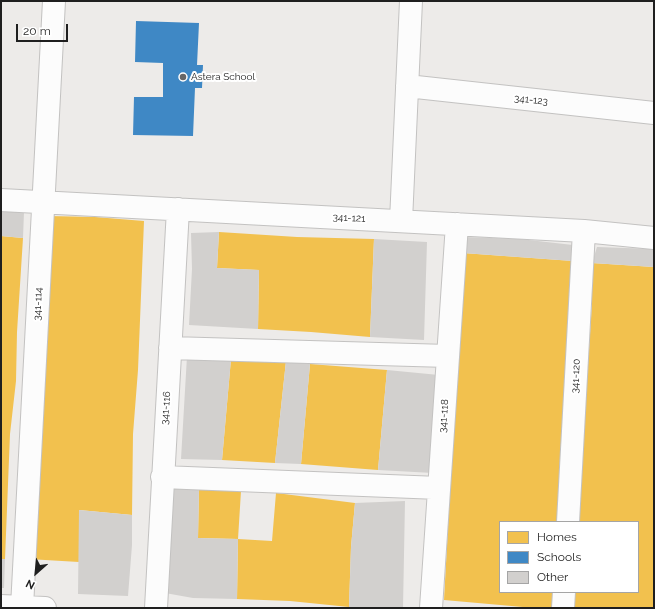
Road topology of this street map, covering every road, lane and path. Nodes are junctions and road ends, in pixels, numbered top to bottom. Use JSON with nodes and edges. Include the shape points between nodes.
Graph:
{"nodes":[{"id":1,"x":54,"y":1,"type":"edge"},
{"id":2,"x":411,"y":1,"type":"edge"},
{"id":3,"x":407,"y":86,"type":"junction"},
{"id":4,"x":654,"y":113,"type":"edge"},
{"id":5,"x":1,"y":200,"type":"edge"},
{"id":6,"x":43,"y":202,"type":"junction"},
{"id":7,"x":178,"y":209,"type":"junction"},
{"id":8,"x":401,"y":221,"type":"junction"},
{"id":9,"x":457,"y":224,"type":"junction"},
{"id":10,"x":584,"y":231,"type":"junction"},
{"id":11,"x":654,"y":238,"type":"edge"},
{"id":12,"x":170,"y":348,"type":"junction"},
{"id":13,"x":448,"y":356,"type":"junction"},
{"id":14,"x":162,"y":477,"type":"junction"},
{"id":15,"x":439,"y":488,"type":"junction"},
{"id":16,"x":568,"y":521,"type":"edge"},
{"id":17,"x":564,"y":593,"type":"edge"},
{"id":18,"x":11,"y":606,"type":"edge"},
{"id":19,"x":46,"y":608,"type":"edge"},
{"id":20,"x":156,"y":608,"type":"edge"},
{"id":21,"x":431,"y":608,"type":"edge"},
{"id":22,"x":563,"y":608,"type":"edge"}],
"edges":[{"from":1,"to":6,"type":"street","name":"341-114"},
{"from":2,"to":3,"type":"street"},
{"from":3,"to":4,"type":"street","name":"341-123"},
{"from":3,"to":8,"type":"street"},
{"from":5,"to":6,"type":"street","name":"341-121"},
{"from":6,"to":7,"type":"street","name":"341-121"},
{"from":6,"to":18,"type":"street","name":"341-114"},
{"from":7,"to":8,"type":"street","name":"341-121"},
{"from":7,"to":12,"type":"street","name":"341-116"},
{"from":8,"to":9,"type":"street","name":"341-121"},
{"from":9,"to":10,"type":"street","name":"341-121"},
{"from":9,"to":13,"type":"street","name":"341-118"},
{"from":10,"to":11,"type":"street","name":"341-121"},
{"from":10,"to":16,"type":"street","name":"341-120"},
{"from":12,"to":13,"type":"street"},
{"from":12,"to":14,"type":"street","name":"341-116"},
{"from":13,"to":15,"type":"street","name":"341-118"},
{"from":14,"to":15,"type":"street"},
{"from":14,"to":20,"type":"street","name":"341-116"},
{"from":15,"to":21,"type":"street","name":"341-118"},
{"from":17,"to":22,"type":"street"},
{"from":18,"to":19,"type":"street"}]}
